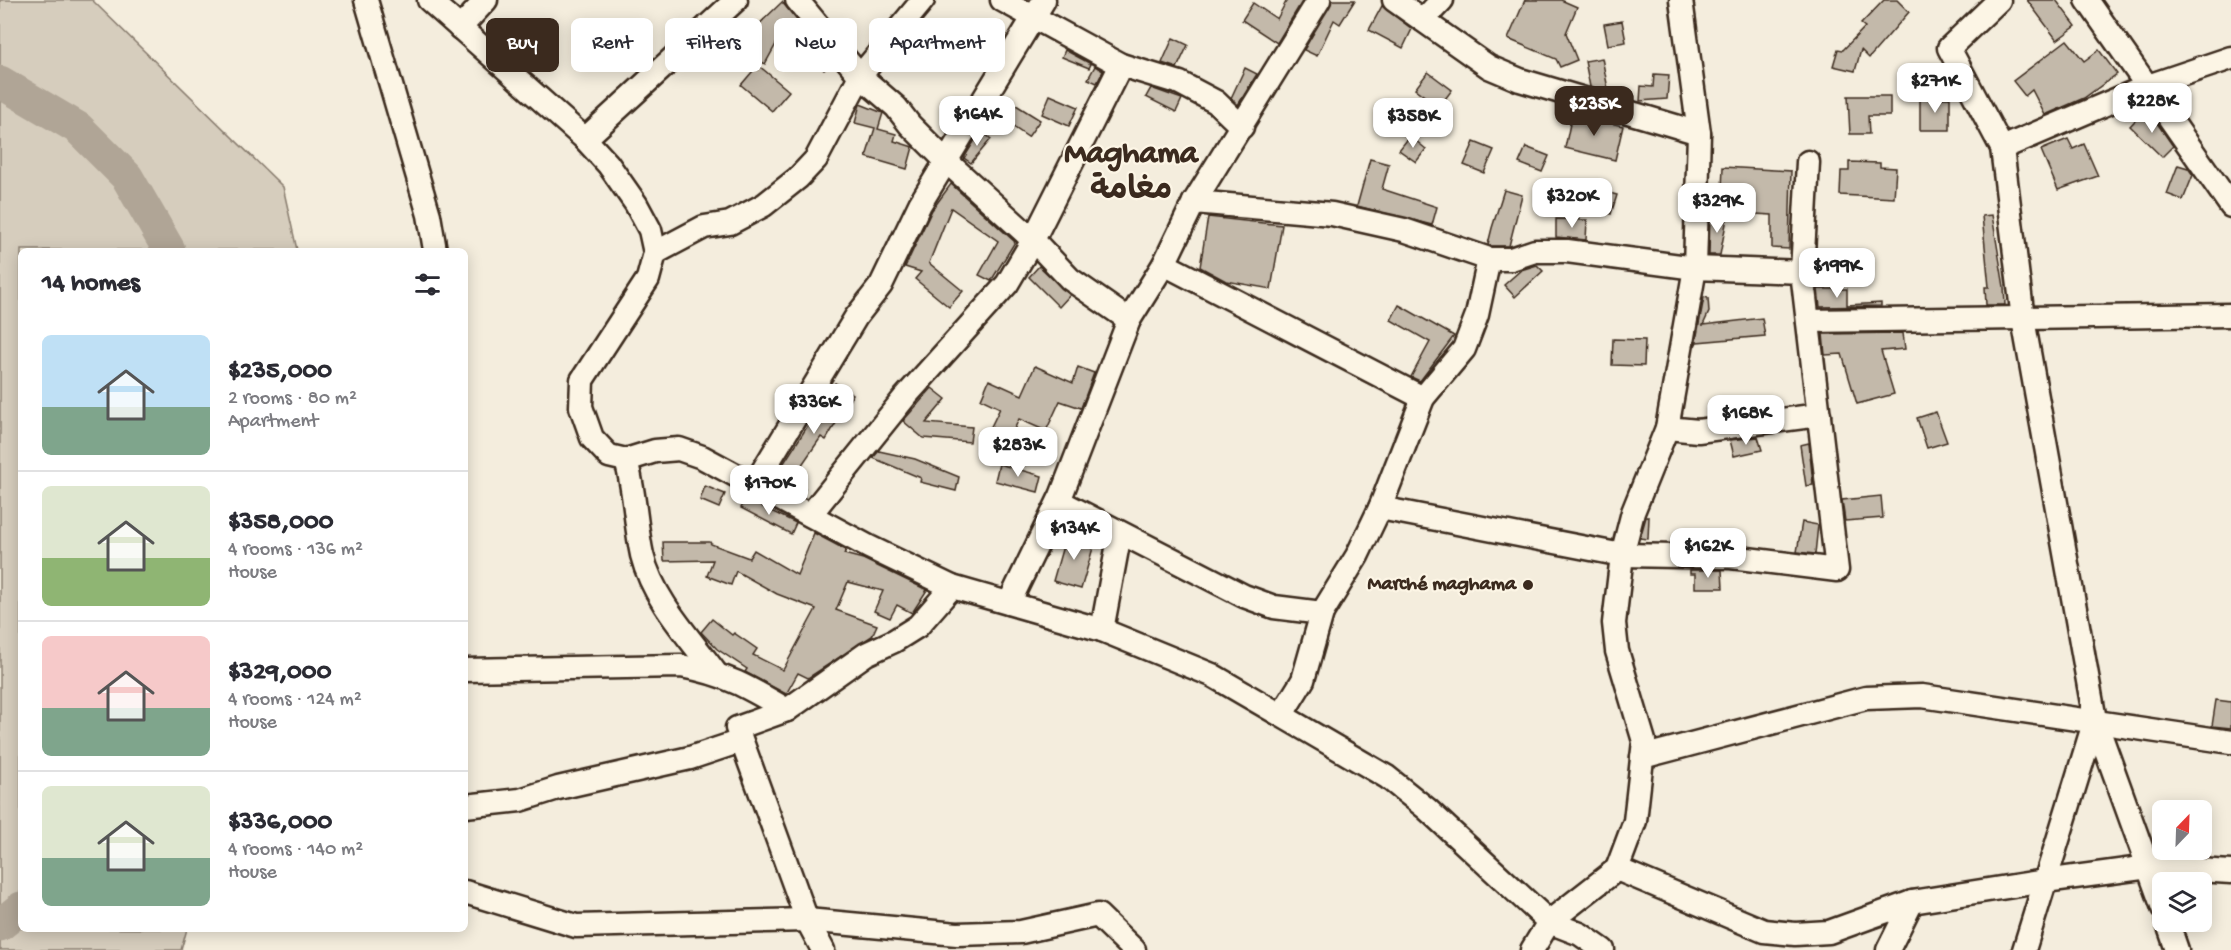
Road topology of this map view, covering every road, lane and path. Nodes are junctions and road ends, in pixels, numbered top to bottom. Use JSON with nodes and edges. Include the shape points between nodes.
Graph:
{"nodes":[{"id":1,"x":366,"y":0,"type":"edge"},
{"id":2,"x":429,"y":0,"type":"edge"},
{"id":3,"x":486,"y":0,"type":"edge"},
{"id":4,"x":736,"y":0,"type":"edge"},
{"id":5,"x":797,"y":0,"type":"edge"},
{"id":6,"x":923,"y":0,"type":"edge"},
{"id":7,"x":1002,"y":0,"type":"edge"},
{"id":8,"x":1319,"y":0,"type":"edge"},
{"id":9,"x":1394,"y":0,"type":"edge"},
{"id":10,"x":1442,"y":0,"type":"edge"},
{"id":11,"x":1681,"y":0,"type":"edge"},
{"id":12,"x":1999,"y":0,"type":"edge"},
{"id":13,"x":2087,"y":0,"type":"edge"},
{"id":14,"x":1039,"y":8,"type":"edge"},
{"id":15,"x":1423,"y":20,"type":"junction"},
{"id":16,"x":460,"y":28,"type":"junction"},
{"id":17,"x":2231,"y":58,"type":"edge"},
{"id":18,"x":1121,"y":65,"type":"junction"},
{"id":19,"x":860,"y":76,"type":"junction"},
{"id":20,"x":2148,"y":86,"type":"junction"},
{"id":21,"x":1242,"y":127,"type":"junction"},
{"id":22,"x":1699,"y":133,"type":"junction"},
{"id":23,"x":585,"y":139,"type":"junction"},
{"id":24,"x":2002,"y":148,"type":"junction"},
{"id":25,"x":945,"y":160,"type":"junction"},
{"id":26,"x":1808,"y":162,"type":"dead end"},
{"id":27,"x":1194,"y":202,"type":"junction"},
{"id":28,"x":2231,"y":206,"type":"edge"},
{"id":29,"x":1033,"y":240,"type":"junction"},
{"id":30,"x":435,"y":248,"type":"edge"},
{"id":31,"x":655,"y":253,"type":"junction"},
{"id":32,"x":1489,"y":259,"type":"junction"},
{"id":33,"x":1164,"y":264,"type":"junction"},
{"id":34,"x":1695,"y":268,"type":"junction"},
{"id":35,"x":1802,"y":272,"type":"junction"},
{"id":36,"x":2231,"y":315,"type":"edge"},
{"id":37,"x":2023,"y":319,"type":"junction"},
{"id":38,"x":1129,"y":320,"type":"junction"},
{"id":39,"x":1808,"y":321,"type":"junction"},
{"id":40,"x":1423,"y":398,"type":"junction"},
{"id":41,"x":1819,"y":416,"type":"junction"},
{"id":42,"x":1667,"y":428,"type":"junction"},
{"id":43,"x":626,"y":460,"type":"junction"},
{"id":44,"x":753,"y":487,"type":"junction"},
{"id":45,"x":1059,"y":501,"type":"junction"},
{"id":46,"x":1380,"y":507,"type":"junction"},
{"id":47,"x":810,"y":515,"type":"junction"},
{"id":48,"x":1120,"y":533,"type":"junction"},
{"id":49,"x":1622,"y":555,"type":"junction"},
{"id":50,"x":952,"y":587,"type":"junction"},
{"id":51,"x":1009,"y":603,"type":"junction"},
{"id":52,"x":1322,"y":613,"type":"junction"},
{"id":53,"x":1102,"y":630,"type":"junction"},
{"id":54,"x":468,"y":670,"type":"edge"},
{"id":55,"x":715,"y":672,"type":"junction"},
{"id":56,"x":787,"y":710,"type":"junction"},
{"id":57,"x":1282,"y":714,"type":"junction"},
{"id":58,"x":2095,"y":720,"type":"junction"},
{"id":59,"x":741,"y":741,"type":"junction"},
{"id":60,"x":2231,"y":742,"type":"edge"},
{"id":61,"x":1642,"y":757,"type":"junction"},
{"id":62,"x":468,"y":806,"type":"edge"},
{"id":63,"x":2149,"y":867,"type":"junction"},
{"id":64,"x":1617,"y":869,"type":"junction"},
{"id":65,"x":2231,"y":872,"type":"edge"},
{"id":66,"x":2152,"y":876,"type":"edge"},
{"id":67,"x":2045,"y":881,"type":"junction"},
{"id":68,"x":468,"y":893,"type":"edge"},
{"id":69,"x":1912,"y":902,"type":"junction"},
{"id":70,"x":807,"y":920,"type":"junction"},
{"id":71,"x":1549,"y":922,"type":"junction"},
{"id":72,"x":2171,"y":932,"type":"edge"},
{"id":73,"x":823,"y":950,"type":"edge"},
{"id":74,"x":1134,"y":950,"type":"edge"},
{"id":75,"x":1532,"y":950,"type":"edge"},
{"id":76,"x":1603,"y":950,"type":"edge"},
{"id":77,"x":1888,"y":950,"type":"edge"},
{"id":78,"x":2024,"y":950,"type":"edge"},
{"id":79,"x":2177,"y":950,"type":"edge"}],
"edges":[{"from":1,"to":30,"type":"street","via":[[429,215]]},
{"from":2,"to":16,"type":"street"},
{"from":3,"to":16,"type":"street"},
{"from":4,"to":23,"type":"street"},
{"from":5,"to":19,"type":"street"},
{"from":6,"to":19,"type":"street"},
{"from":7,"to":14,"type":"street"},
{"from":8,"to":21,"type":"street"},
{"from":9,"to":15,"type":"street"},
{"from":10,"to":15,"type":"street"},
{"from":11,"to":22,"type":"street"},
{"from":12,"to":24,"type":"street","via":[[1949,48]]},
{"from":13,"to":20,"type":"street"},
{"from":14,"to":18,"type":"street"},
{"from":14,"to":25,"type":"street"},
{"from":15,"to":22,"type":"street","via":[[1489,66],[1520,80]]},
{"from":16,"to":23,"type":"street"},
{"from":17,"to":20,"type":"street"},
{"from":18,"to":21,"type":"street","via":[[1179,83],[1216,102]]},
{"from":18,"to":29,"type":"street"},
{"from":19,"to":25,"type":"street","via":[[896,107]]},
{"from":19,"to":31,"type":"street","via":[[816,159],[798,178],[764,205],[730,223],[704,227]]},
{"from":20,"to":24,"type":"street"},
{"from":20,"to":28,"type":"street"},
{"from":21,"to":27,"type":"street"},
{"from":22,"to":34,"type":"street"},
{"from":23,"to":31,"type":"street","via":[[636,204],[650,231]]},
{"from":24,"to":37,"type":"street"},
{"from":25,"to":29,"type":"street"},
{"from":25,"to":44,"type":"street","via":[[881,285],[856,317]]},
{"from":26,"to":35,"type":"street"},
{"from":27,"to":32,"type":"street","via":[[1332,214],[1404,230]]},
{"from":27,"to":33,"type":"street"},
{"from":29,"to":38,"type":"street","via":[[1070,279]]},
{"from":29,"to":47,"type":"street","via":[[1007,284],[905,397]]},
{"from":31,"to":43,"type":"street","via":[[648,279],[582,380],[581,407],[592,438],[609,456]]},
{"from":32,"to":34,"type":"street","via":[[1511,259],[1536,251],[1567,251]]},
{"from":32,"to":40,"type":"street","via":[[1477,315],[1464,349]]},
{"from":33,"to":38,"type":"street"},
{"from":33,"to":40,"type":"street"},
{"from":34,"to":35,"type":"street"},
{"from":34,"to":42,"type":"street"},
{"from":35,"to":39,"type":"street"},
{"from":36,"to":37,"type":"street"},
{"from":37,"to":39,"type":"street"},
{"from":37,"to":58,"type":"street"},
{"from":38,"to":45,"type":"street"},
{"from":39,"to":41,"type":"street"},
{"from":40,"to":46,"type":"street"},
{"from":41,"to":42,"type":"street","via":[[1698,431]]},
{"from":41,"to":49,"type":"street","via":[[1837,570],[1731,557]]},
{"from":42,"to":49,"type":"street","via":[[1633,512]]},
{"from":43,"to":44,"type":"street","via":[[679,449],[702,457]]},
{"from":43,"to":55,"type":"street","via":[[642,557],[651,581]]},
{"from":44,"to":47,"type":"street"},
{"from":45,"to":48,"type":"street"},
{"from":45,"to":51,"type":"street"},
{"from":46,"to":49,"type":"street"},
{"from":46,"to":52,"type":"street"},
{"from":47,"to":50,"type":"street"},
{"from":48,"to":52,"type":"street","via":[[1244,596],[1274,607]]},
{"from":48,"to":53,"type":"street"},
{"from":49,"to":61,"type":"street","via":[[1614,623],[1617,651],[1644,741]]},
{"from":50,"to":51,"type":"street"},
{"from":50,"to":56,"type":"street","via":[[918,626],[866,654]]},
{"from":51,"to":53,"type":"street"},
{"from":52,"to":57,"type":"street","via":[[1303,680]]},
{"from":53,"to":57,"type":"street","via":[[1212,675]]},
{"from":54,"to":55,"type":"street","via":[[681,666]]},
{"from":55,"to":56,"type":"street"},
{"from":56,"to":59,"type":"street","via":[[737,728]]},
{"from":57,"to":71,"type":"street","via":[[1387,777]]},
{"from":58,"to":60,"type":"street"},
{"from":58,"to":61,"type":"street","via":[[1922,696],[1866,698]]},
{"from":58,"to":63,"type":"street"},
{"from":58,"to":67,"type":"street"},
{"from":59,"to":62,"type":"street","via":[[690,758],[520,800]]},
{"from":59,"to":70,"type":"street"},
{"from":61,"to":64,"type":"street","via":[[1635,821]]},
{"from":63,"to":65,"type":"street"},
{"from":63,"to":66,"type":"street"},
{"from":63,"to":67,"type":"street"},
{"from":64,"to":69,"type":"street","via":[[1764,932],[1828,932]]},
{"from":64,"to":71,"type":"street"},
{"from":67,"to":69,"type":"street"},
{"from":67,"to":78,"type":"street"},
{"from":68,"to":70,"type":"street","via":[[576,926]]},
{"from":69,"to":77,"type":"street"},
{"from":70,"to":73,"type":"street"},
{"from":70,"to":74,"type":"street","via":[[957,934],[1021,932],[1098,915]]},
{"from":71,"to":75,"type":"street"},
{"from":71,"to":76,"type":"street","via":[[1580,934]]},
{"from":72,"to":79,"type":"street"}]}
